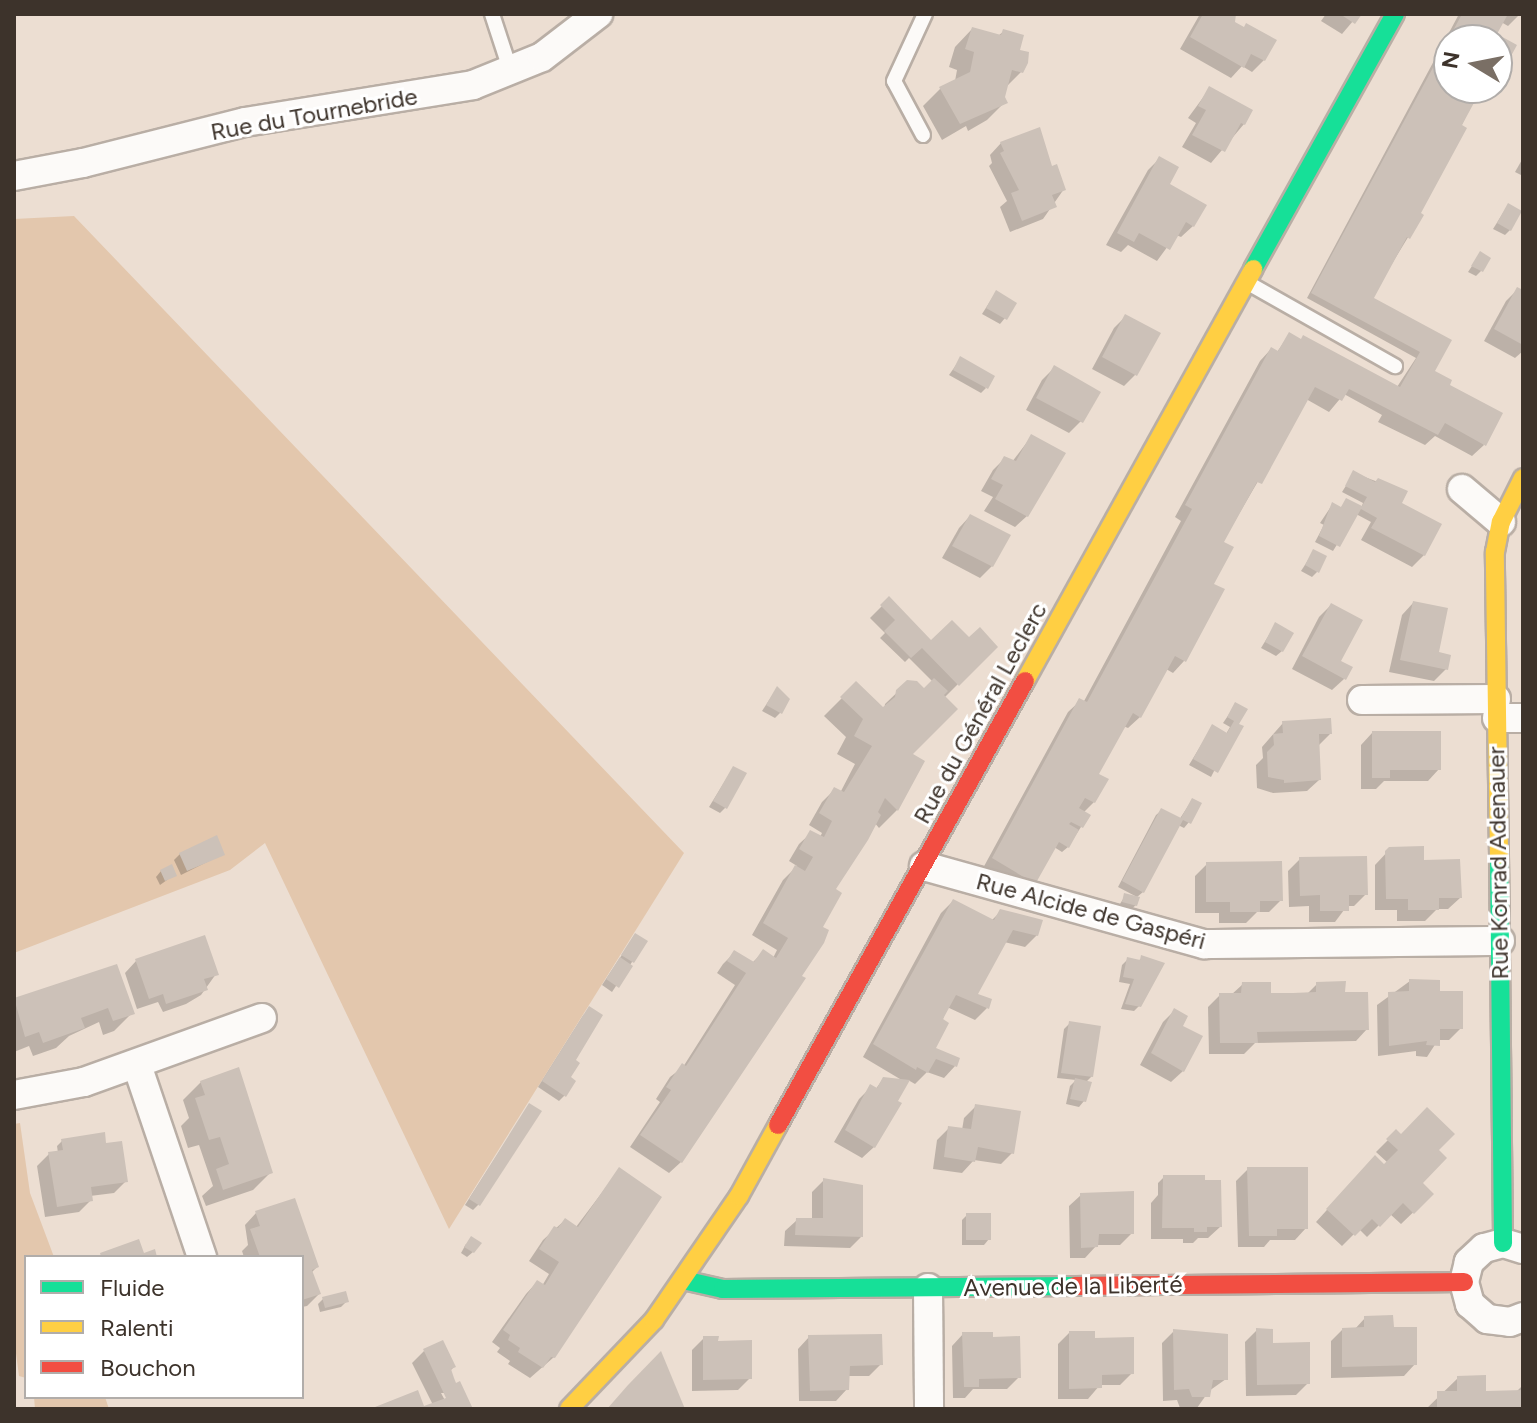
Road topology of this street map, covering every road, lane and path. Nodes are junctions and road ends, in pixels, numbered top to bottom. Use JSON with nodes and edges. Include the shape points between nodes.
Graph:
{"nodes":[{"id":1,"x":492,"y":14,"type":"edge"},
{"id":2,"x":598,"y":14,"type":"edge"},
{"id":3,"x":925,"y":14,"type":"edge"},
{"id":4,"x":1395,"y":14,"type":"edge"},
{"id":5,"x":511,"y":72,"type":"junction"},
{"id":6,"x":923,"y":135,"type":"dead end"},
{"id":7,"x":14,"y":176,"type":"edge"},
{"id":8,"x":1244,"y":281,"type":"junction"},
{"id":9,"x":1395,"y":366,"type":"dead end"},
{"id":10,"x":1523,"y":478,"type":"edge"},
{"id":11,"x":1462,"y":489,"type":"dead end"},
{"id":12,"x":1501,"y":522,"type":"junction"},
{"id":13,"x":1362,"y":700,"type":"dead end"},
{"id":14,"x":1505,"y":711,"type":"edge"},
{"id":15,"x":924,"y":866,"type":"junction"},
{"id":16,"x":1500,"y":941,"type":"junction"},
{"id":17,"x":1512,"y":1009,"type":"edge"},
{"id":18,"x":262,"y":1018,"type":"dead end"},
{"id":19,"x":137,"y":1065,"type":"junction"},
{"id":20,"x":14,"y":1095,"type":"edge"},
{"id":21,"x":1513,"y":1246,"type":"edge"},
{"id":22,"x":201,"y":1255,"type":"edge"},
{"id":23,"x":683,"y":1280,"type":"junction"},
{"id":24,"x":1464,"y":1282,"type":"junction"},
{"id":25,"x":928,"y":1288,"type":"junction"},
{"id":26,"x":1523,"y":1317,"type":"edge"},
{"id":27,"x":569,"y":1409,"type":"edge"},
{"id":28,"x":929,"y":1409,"type":"edge"}],
"edges":[{"from":1,"to":5,"type":"lane"},
{"from":2,"to":5,"type":"street","name":"Rue du Tournebride","via":[[542,57]]},
{"from":3,"to":6,"type":"lane","via":[[894,81]]},
{"from":4,"to":8,"type":"street","name":"Rue du Général Leclerc"},
{"from":5,"to":7,"type":"street","name":"Rue du Tournebride","via":[[405,99],[245,122]]},
{"from":8,"to":9,"type":"lane"},
{"from":8,"to":15,"type":"street","name":"Rue du Général Leclerc"},
{"from":10,"to":12,"type":"street","name":"Rue Konrad Adenauer"},
{"from":11,"to":12,"type":"street"},
{"from":12,"to":14,"type":"street","name":"Rue Konrad Adenauer","via":[[1495,552]]},
{"from":13,"to":14,"type":"street"},
{"from":14,"to":16,"type":"street","name":"Rue Konrad Adenauer"},
{"from":15,"to":16,"type":"street","name":"Rue Alcide de Gaspéri","via":[[1204,944]]},
{"from":15,"to":23,"type":"street","name":"Rue du Général Leclerc","via":[[746,1184]]},
{"from":16,"to":17,"type":"street","name":"Rue Konrad Adenauer"},
{"from":17,"to":21,"type":"street","name":"Rue Konrad Adenauer"},
{"from":18,"to":19,"type":"street"},
{"from":19,"to":20,"type":"street"},
{"from":19,"to":22,"type":"street"},
{"from":21,"to":24,"type":"street","via":[[1476,1254]]},
{"from":23,"to":25,"type":"street","name":"Avenue de la Liberté","via":[[723,1289]]},
{"from":23,"to":27,"type":"street","name":"Rue du Général Leclerc","via":[[630,1348]]},
{"from":24,"to":25,"type":"street","name":"Avenue de la Liberté"},
{"from":24,"to":26,"type":"street","via":[[1470,1304],[1487,1319],[1510,1322]]},
{"from":25,"to":28,"type":"street"}]}
